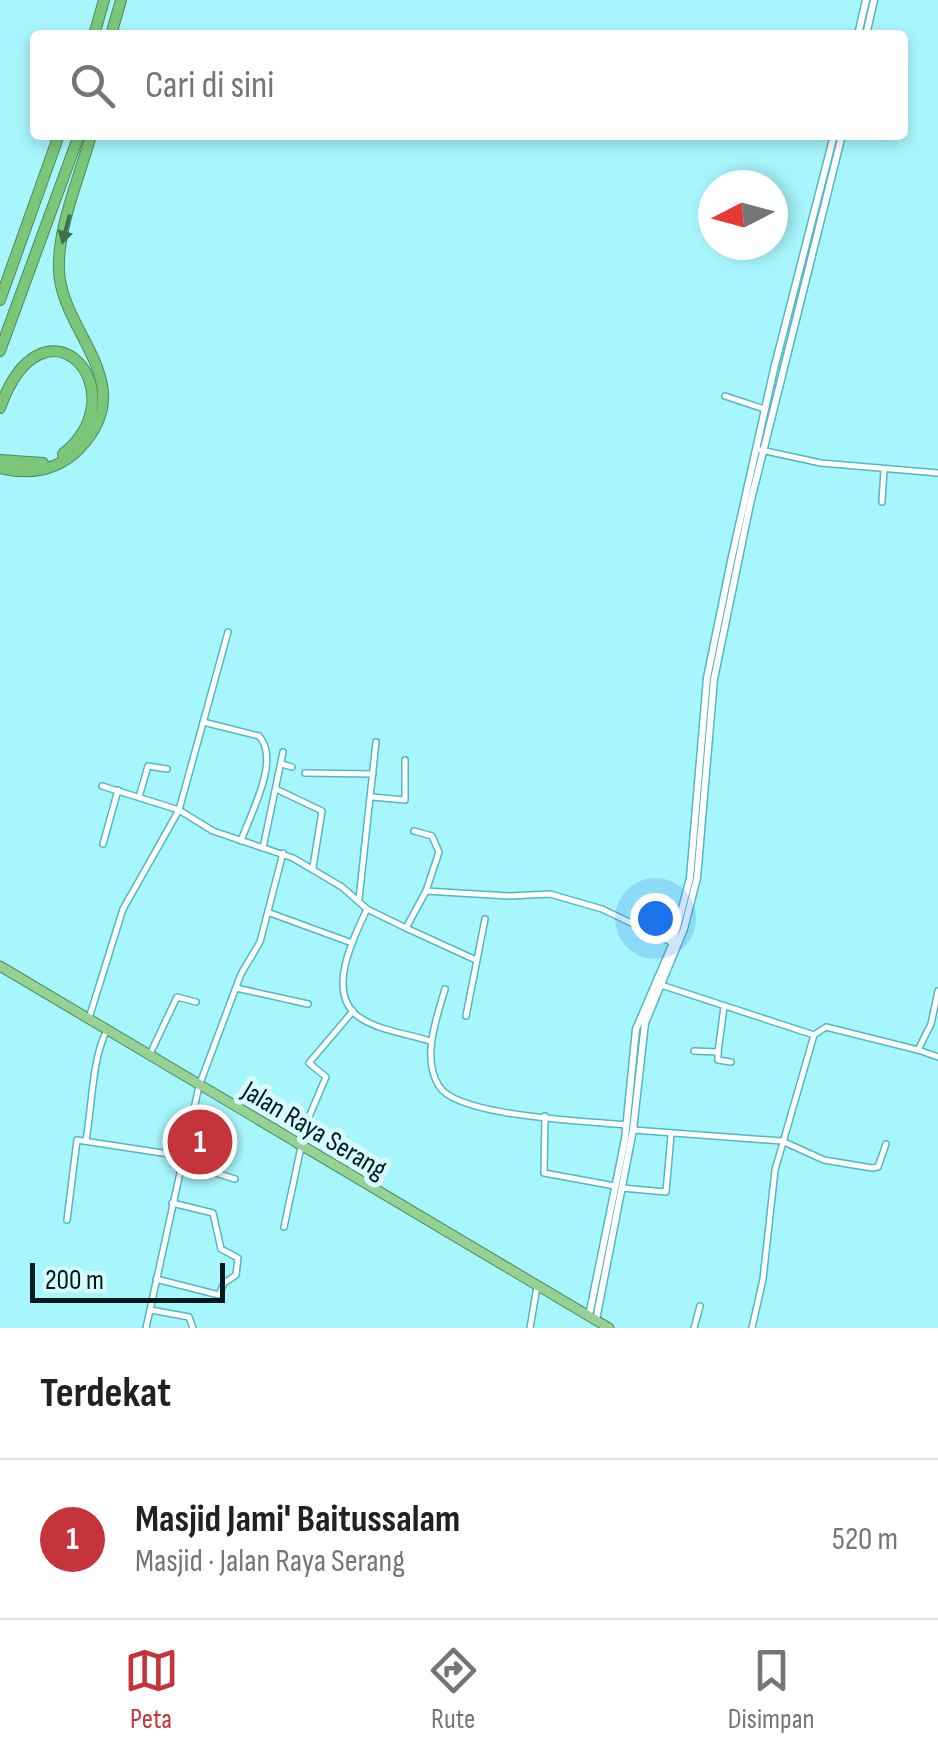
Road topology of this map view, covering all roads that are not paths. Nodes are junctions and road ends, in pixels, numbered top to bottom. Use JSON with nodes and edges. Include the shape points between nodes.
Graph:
{"nodes":[{"id":1,"x":104,"y":0,"type":"edge"},
{"id":2,"x":121,"y":0,"type":"edge"},
{"id":3,"x":866,"y":0,"type":"edge"},
{"id":4,"x":874,"y":0,"type":"edge"},
{"id":5,"x":96,"y":30,"type":"edge"},
{"id":6,"x":113,"y":30,"type":"edge"},
{"id":7,"x":863,"y":30,"type":"edge"},
{"id":8,"x":864,"y":30,"type":"edge"},
{"id":9,"x":55,"y":140,"type":"edge"},
{"id":10,"x":55,"y":140,"type":"edge"},
{"id":11,"x":77,"y":140,"type":"edge"},
{"id":12,"x":90,"y":140,"type":"edge"},
{"id":13,"x":833,"y":140,"type":"edge"},
{"id":14,"x":841,"y":140,"type":"edge"},
{"id":15,"x":0,"y":277,"type":"edge"},
{"id":16,"x":0,"y":300,"type":"edge"},
{"id":17,"x":0,"y":351,"type":"edge"},
{"id":18,"x":724,"y":396,"type":"dead end"},
{"id":19,"x":0,"y":408,"type":"edge"},
{"id":20,"x":764,"y":409,"type":"junction"},
{"id":21,"x":759,"y":450,"type":"junction"},
{"id":22,"x":0,"y":460,"type":"edge"},
{"id":23,"x":0,"y":468,"type":"edge"},
{"id":24,"x":884,"y":469,"type":"junction"},
{"id":25,"x":938,"y":473,"type":"edge"},
{"id":26,"x":882,"y":502,"type":"dead end"},
{"id":27,"x":228,"y":632,"type":"dead end"},
{"id":28,"x":203,"y":722,"type":"junction"},
{"id":29,"x":376,"y":742,"type":"dead end"},
{"id":30,"x":283,"y":752,"type":"dead end"},
{"id":31,"x":405,"y":760,"type":"dead end"},
{"id":32,"x":282,"y":764,"type":"junction"},
{"id":33,"x":292,"y":767,"type":"dead end"},
{"id":34,"x":167,"y":769,"type":"dead end"},
{"id":35,"x":305,"y":773,"type":"dead end"},
{"id":36,"x":373,"y":774,"type":"junction"},
{"id":37,"x":102,"y":786,"type":"dead end"},
{"id":38,"x":276,"y":788,"type":"junction"},
{"id":39,"x":118,"y":790,"type":"junction"},
{"id":40,"x":140,"y":797,"type":"junction"},
{"id":41,"x":372,"y":798,"type":"junction"},
{"id":42,"x":179,"y":810,"type":"junction"},
{"id":43,"x":414,"y":831,"type":"dead end"},
{"id":44,"x":241,"y":841,"type":"junction"},
{"id":45,"x":103,"y":844,"type":"dead end"},
{"id":46,"x":263,"y":848,"type":"junction"},
{"id":47,"x":283,"y":854,"type":"junction"},
{"id":48,"x":313,"y":868,"type":"junction"},
{"id":49,"x":426,"y":892,"type":"junction"},
{"id":50,"x":359,"y":899,"type":"junction"},
{"id":51,"x":367,"y":909,"type":"junction"},
{"id":52,"x":269,"y":912,"type":"junction"},
{"id":53,"x":485,"y":919,"type":"dead end"},
{"id":54,"x":406,"y":928,"type":"junction"},
{"id":55,"x":673,"y":943,"type":"junction"},
{"id":56,"x":352,"y":944,"type":"junction"},
{"id":57,"x":477,"y":960,"type":"junction"},
{"id":58,"x":0,"y":966,"type":"edge"},
{"id":59,"x":656,"y":984,"type":"junction"},
{"id":60,"x":236,"y":988,"type":"junction"},
{"id":61,"x":444,"y":989,"type":"dead end"},
{"id":62,"x":938,"y":990,"type":"edge"},
{"id":63,"x":196,"y":1002,"type":"dead end"},
{"id":64,"x":308,"y":1004,"type":"dead end"},
{"id":65,"x":724,"y":1007,"type":"junction"},
{"id":66,"x":354,"y":1011,"type":"junction"},
{"id":67,"x":466,"y":1016,"type":"dead end"},
{"id":68,"x":88,"y":1021,"type":"junction"},
{"id":69,"x":107,"y":1032,"type":"junction"},
{"id":70,"x":814,"y":1035,"type":"junction"},
{"id":71,"x":430,"y":1040,"type":"junction"},
{"id":72,"x":694,"y":1050,"type":"dead end"},
{"id":73,"x":918,"y":1050,"type":"junction"},
{"id":74,"x":718,"y":1052,"type":"junction"},
{"id":75,"x":149,"y":1056,"type":"junction"},
{"id":76,"x":938,"y":1057,"type":"edge"},
{"id":77,"x":732,"y":1062,"type":"dead end"},
{"id":78,"x":200,"y":1086,"type":"junction"},
{"id":79,"x":545,"y":1116,"type":"junction"},
{"id":80,"x":631,"y":1127,"type":"junction"},
{"id":81,"x":672,"y":1134,"type":"junction"},
{"id":82,"x":86,"y":1140,"type":"junction"},
{"id":83,"x":782,"y":1141,"type":"junction"},
{"id":84,"x":886,"y":1144,"type":"dead end"},
{"id":85,"x":299,"y":1146,"type":"junction"},
{"id":86,"x":182,"y":1159,"type":"junction"},
{"id":87,"x":235,"y":1179,"type":"dead end"},
{"id":88,"x":619,"y":1187,"type":"junction"},
{"id":89,"x":172,"y":1203,"type":"junction"},
{"id":90,"x":67,"y":1220,"type":"dead end"},
{"id":91,"x":284,"y":1227,"type":"dead end"},
{"id":92,"x":156,"y":1278,"type":"junction"},
{"id":93,"x":538,"y":1287,"type":"junction"},
{"id":94,"x":700,"y":1306,"type":"dead end"},
{"id":95,"x":150,"y":1310,"type":"junction"},
{"id":96,"x":592,"y":1318,"type":"junction"},
{"id":97,"x":146,"y":1328,"type":"edge"},
{"id":98,"x":194,"y":1328,"type":"edge"},
{"id":99,"x":530,"y":1328,"type":"edge"},
{"id":100,"x":609,"y":1328,"type":"edge"},
{"id":101,"x":694,"y":1328,"type":"edge"},
{"id":102,"x":752,"y":1328,"type":"edge"}],
"edges":[{"from":1,"to":5,"type":"highway"},
{"from":2,"to":6,"type":"highway"},
{"from":3,"to":7,"type":"street"},
{"from":4,"to":8,"type":"street"},
{"from":9,"to":15,"type":"highway"},
{"from":10,"to":16,"type":"highway"},
{"from":11,"to":17,"type":"highway"},
{"from":12,"to":23,"type":"highway","one_way":true,"via":[[59,270],[97,360],[100,412],[90,438],[70,458],[36,471]]},
{"from":13,"to":20,"type":"street"},
{"from":14,"to":21,"type":"street"},
{"from":18,"to":20,"type":"street"},
{"from":19,"to":22,"type":"highway","via":[[14,373],[28,359],[61,353],[89,373],[90,412],[67,452],[37,464]]},
{"from":20,"to":21,"type":"street"},
{"from":21,"to":24,"type":"street"},
{"from":21,"to":55,"type":"street","via":[[707,678],[692,866]]},
{"from":21,"to":59,"type":"street","via":[[714,679],[697,878],[684,929]]},
{"from":24,"to":25,"type":"street"},
{"from":24,"to":26,"type":"street"},
{"from":27,"to":28,"type":"street"},
{"from":28,"to":42,"type":"street"},
{"from":28,"to":44,"type":"street","via":[[259,736],[266,746],[266,768]]},
{"from":29,"to":36,"type":"street"},
{"from":30,"to":32,"type":"street"},
{"from":31,"to":41,"type":"street","via":[[406,800]]},
{"from":32,"to":33,"type":"street"},
{"from":32,"to":38,"type":"street"},
{"from":34,"to":40,"type":"street","via":[[148,766]]},
{"from":35,"to":36,"type":"street"},
{"from":36,"to":41,"type":"street"},
{"from":37,"to":39,"type":"street"},
{"from":38,"to":46,"type":"street"},
{"from":38,"to":48,"type":"street","via":[[322,811]]},
{"from":39,"to":40,"type":"street"},
{"from":39,"to":45,"type":"street"},
{"from":40,"to":42,"type":"street"},
{"from":41,"to":50,"type":"street"},
{"from":42,"to":44,"type":"street"},
{"from":42,"to":68,"type":"street","via":[[129,895]]},
{"from":43,"to":49,"type":"street","via":[[432,836],[439,852]]},
{"from":44,"to":46,"type":"street"},
{"from":46,"to":47,"type":"street"},
{"from":47,"to":48,"type":"street"},
{"from":47,"to":52,"type":"street"},
{"from":48,"to":50,"type":"street"},
{"from":49,"to":54,"type":"street"},
{"from":49,"to":55,"type":"street","via":[[561,896]]},
{"from":50,"to":51,"type":"street"},
{"from":51,"to":54,"type":"street"},
{"from":51,"to":56,"type":"street"},
{"from":52,"to":56,"type":"street"},
{"from":52,"to":60,"type":"street"},
{"from":53,"to":57,"type":"street"},
{"from":54,"to":57,"type":"street"},
{"from":55,"to":59,"type":"street"},
{"from":56,"to":66,"type":"street","via":[[344,972]]},
{"from":57,"to":67,"type":"street"},
{"from":58,"to":68,"type":"highway","name":"Jalan Raya Serang"},
{"from":59,"to":65,"type":"street"},
{"from":59,"to":80,"type":"street","via":[[638,1044]]},
{"from":60,"to":64,"type":"street"},
{"from":60,"to":78,"type":"street"},
{"from":61,"to":71,"type":"street"},
{"from":62,"to":73,"type":"street"},
{"from":63,"to":75,"type":"street","via":[[177,996]]},
{"from":65,"to":70,"type":"street"},
{"from":65,"to":74,"type":"street"},
{"from":66,"to":71,"type":"street"},
{"from":66,"to":85,"type":"street","via":[[309,1063],[326,1076]]},
{"from":68,"to":69,"type":"highway","name":"Jalan Raya Serang"},
{"from":69,"to":75,"type":"highway","name":"Jalan Raya Serang"},
{"from":69,"to":82,"type":"street","via":[[96,1052]]},
{"from":70,"to":73,"type":"street","via":[[826,1027]]},
{"from":70,"to":83,"type":"street"},
{"from":71,"to":79,"type":"street","via":[[437,1084],[446,1094],[474,1106]]},
{"from":72,"to":74,"type":"street"},
{"from":73,"to":76,"type":"street"},
{"from":74,"to":77,"type":"street","via":[[718,1060]]},
{"from":75,"to":78,"type":"highway","name":"Jalan Raya Serang"},
{"from":78,"to":85,"type":"highway","name":"Jalan Raya Serang"},
{"from":78,"to":86,"type":"street"},
{"from":79,"to":80,"type":"street"},
{"from":79,"to":88,"type":"street","via":[[544,1173]]},
{"from":80,"to":81,"type":"street"},
{"from":80,"to":88,"type":"street"},
{"from":81,"to":83,"type":"street"},
{"from":81,"to":88,"type":"street","via":[[666,1192]]},
{"from":82,"to":86,"type":"street"},
{"from":82,"to":90,"type":"street","via":[[75,1142]]},
{"from":83,"to":84,"type":"street","via":[[824,1160],[872,1168]]},
{"from":83,"to":102,"type":"street"},
{"from":85,"to":91,"type":"street"},
{"from":85,"to":93,"type":"highway","name":"Jalan Raya Serang"},
{"from":86,"to":87,"type":"street"},
{"from":86,"to":89,"type":"street"},
{"from":88,"to":96,"type":"street"},
{"from":89,"to":92,"type":"street"},
{"from":89,"to":92,"type":"street","via":[[212,1213],[221,1248],[238,1258],[236,1270],[218,1295]]},
{"from":92,"to":95,"type":"street"},
{"from":93,"to":96,"type":"highway","name":"Jalan Raya Serang"},
{"from":93,"to":99,"type":"street"},
{"from":94,"to":101,"type":"street"},
{"from":95,"to":97,"type":"street"},
{"from":95,"to":98,"type":"street","via":[[189,1317]]},
{"from":96,"to":100,"type":"highway","name":"Jalan Raya Serang"}]}
